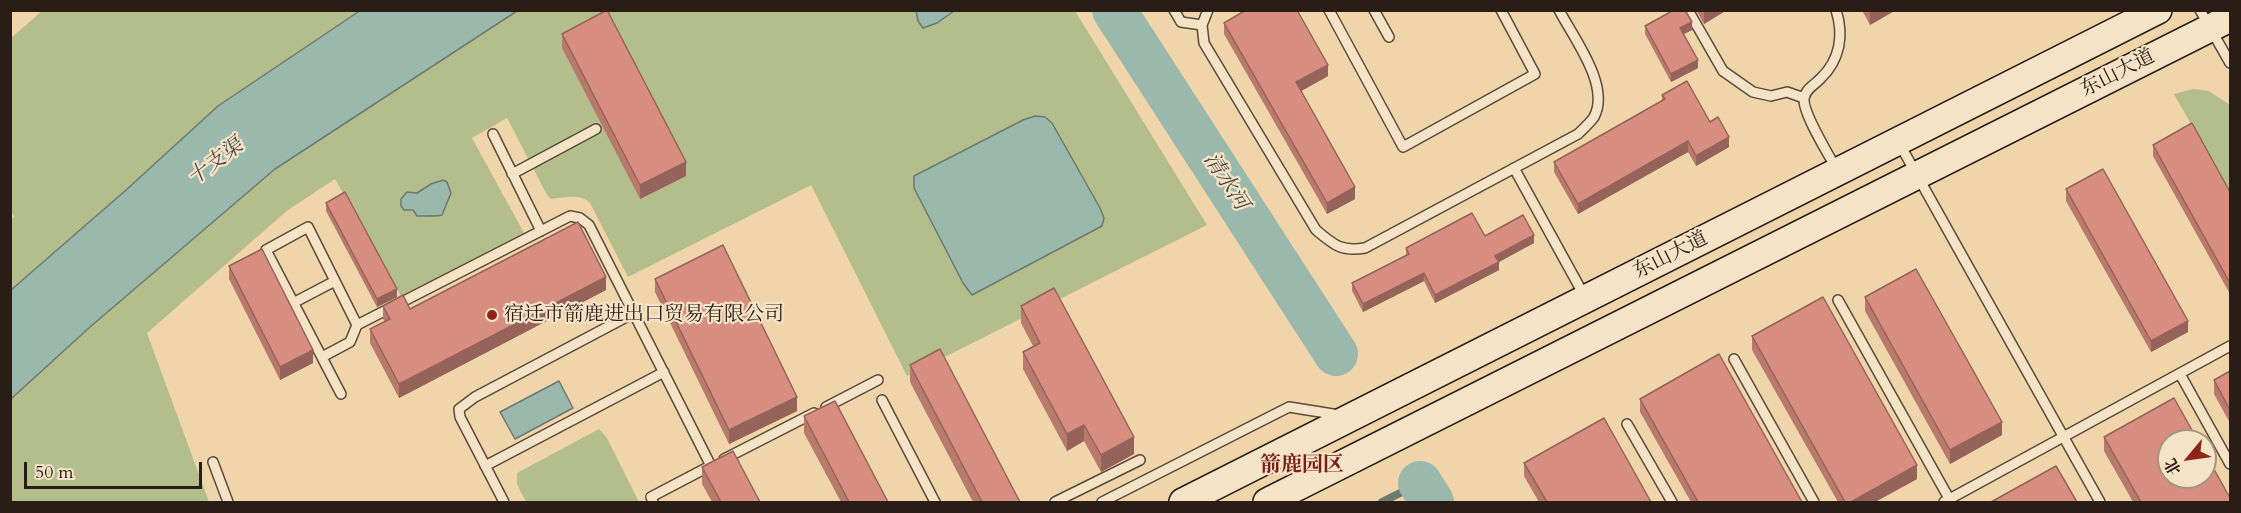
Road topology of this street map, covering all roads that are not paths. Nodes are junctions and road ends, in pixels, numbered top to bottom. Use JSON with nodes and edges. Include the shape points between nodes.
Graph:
{"nodes":[{"id":1,"x":1174,"y":10,"type":"edge"},
{"id":2,"x":1208,"y":10,"type":"edge"},
{"id":3,"x":1329,"y":10,"type":"edge"},
{"id":4,"x":1374,"y":10,"type":"edge"},
{"id":5,"x":1501,"y":10,"type":"edge"},
{"id":6,"x":1558,"y":10,"type":"edge"},
{"id":7,"x":1688,"y":10,"type":"edge"},
{"id":8,"x":1836,"y":10,"type":"edge"},
{"id":9,"x":2158,"y":10,"type":"edge"},
{"id":10,"x":2213,"y":19,"type":"edge"},
{"id":11,"x":1202,"y":25,"type":"junction"},
{"id":12,"x":1389,"y":37,"type":"dead end"},
{"id":13,"x":2230,"y":63,"type":"edge"},
{"id":14,"x":1804,"y":98,"type":"junction"},
{"id":15,"x":596,"y":129,"type":"dead end"},
{"id":16,"x":493,"y":135,"type":"dead end"},
{"id":17,"x":1898,"y":142,"type":"junction"},
{"id":18,"x":1514,"y":168,"type":"junction"},
{"id":19,"x":1838,"y":172,"type":"junction"},
{"id":20,"x":512,"y":174,"type":"junction"},
{"id":21,"x":1917,"y":175,"type":"junction"},
{"id":22,"x":541,"y":231,"type":"junction"},
{"id":23,"x":335,"y":281,"type":"junction"},
{"id":24,"x":1586,"y":299,"type":"junction"},
{"id":25,"x":1838,"y":300,"type":"dead end"},
{"id":26,"x":293,"y":303,"type":"junction"},
{"id":27,"x":634,"y":313,"type":"junction"},
{"id":28,"x":357,"y":325,"type":"junction"},
{"id":29,"x":2230,"y":346,"type":"edge"},
{"id":30,"x":322,"y":357,"type":"junction"},
{"id":31,"x":1734,"y":359,"type":"dead end"},
{"id":32,"x":664,"y":372,"type":"junction"},
{"id":33,"x":2180,"y":374,"type":"junction"},
{"id":34,"x":878,"y":380,"type":"dead end"},
{"id":35,"x":341,"y":394,"type":"dead end"},
{"id":36,"x":882,"y":400,"type":"dead end"},
{"id":37,"x":1352,"y":417,"type":"junction"},
{"id":38,"x":1628,"y":424,"type":"dead end"},
{"id":39,"x":2064,"y":437,"type":"junction"},
{"id":40,"x":1140,"y":460,"type":"dead end"},
{"id":41,"x":213,"y":462,"type":"dead end"},
{"id":42,"x":2230,"y":464,"type":"edge"},
{"id":43,"x":485,"y":466,"type":"junction"},
{"id":44,"x":711,"y":466,"type":"junction"},
{"id":45,"x":228,"y":502,"type":"edge"},
{"id":46,"x":504,"y":502,"type":"edge"},
{"id":47,"x":654,"y":502,"type":"edge"},
{"id":48,"x":935,"y":502,"type":"edge"},
{"id":49,"x":1055,"y":502,"type":"edge"},
{"id":50,"x":1102,"y":502,"type":"edge"},
{"id":51,"x":1183,"y":502,"type":"edge"},
{"id":52,"x":1267,"y":502,"type":"edge"},
{"id":53,"x":1672,"y":502,"type":"edge"},
{"id":54,"x":1814,"y":502,"type":"edge"},
{"id":55,"x":1948,"y":502,"type":"edge"},
{"id":56,"x":2100,"y":502,"type":"edge"}],
"edges":[{"from":1,"to":11,"type":"lane","via":[[1182,22]]},
{"from":2,"to":11,"type":"lane"},
{"from":3,"to":5,"type":"lane","via":[[1403,147],[1535,74]]},
{"from":4,"to":12,"type":"lane"},
{"from":6,"to":18,"type":"lane","via":[[1596,79],[1598,105],[1593,118],[1578,134]]},
{"from":7,"to":14,"type":"lane","via":[[1723,71],[1754,92],[1771,96],[1787,92]]},
{"from":8,"to":14,"type":"lane","via":[[1840,44],[1834,63]]},
{"from":9,"to":17,"type":"main road","name":"东山大道"},
{"from":10,"to":13,"type":"lane"},
{"from":10,"to":21,"type":"main road","name":"东山大道"},
{"from":11,"to":18,"type":"lane","via":[[1204,43],[1316,230],[1337,247],[1365,248]]},
{"from":14,"to":19,"type":"lane","via":[[1806,111]]},
{"from":15,"to":20,"type":"lane"},
{"from":16,"to":20,"type":"lane"},
{"from":17,"to":19,"type":"main road","name":"东山大道"},
{"from":17,"to":21,"type":"lane"},
{"from":18,"to":24,"type":"lane"},
{"from":19,"to":24,"type":"main road","name":"东山大道"},
{"from":20,"to":22,"type":"lane"},
{"from":21,"to":39,"type":"lane"},
{"from":21,"to":52,"type":"main road","name":"东山大道"},
{"from":22,"to":27,"type":"lane","via":[[570,216],[589,225]]},
{"from":22,"to":28,"type":"lane"},
{"from":23,"to":26,"type":"lane"},
{"from":23,"to":26,"type":"lane","via":[[308,227],[266,250]]},
{"from":23,"to":28,"type":"lane"},
{"from":24,"to":37,"type":"main road","name":"东山大道"},
{"from":25,"to":55,"type":"lane"},
{"from":26,"to":30,"type":"lane"},
{"from":27,"to":32,"type":"lane"},
{"from":27,"to":43,"type":"lane","via":[[459,409]]},
{"from":28,"to":30,"type":"lane","via":[[350,342]]},
{"from":29,"to":33,"type":"lane"},
{"from":30,"to":35,"type":"lane"},
{"from":31,"to":54,"type":"lane"},
{"from":32,"to":43,"type":"lane"},
{"from":32,"to":44,"type":"lane"},
{"from":33,"to":39,"type":"lane"},
{"from":33,"to":42,"type":"lane"},
{"from":34,"to":44,"type":"lane"},
{"from":36,"to":48,"type":"lane"},
{"from":37,"to":50,"type":"lane","via":[[1289,407]]},
{"from":37,"to":51,"type":"main road","name":"东山大道"},
{"from":38,"to":53,"type":"lane"},
{"from":39,"to":55,"type":"lane"},
{"from":39,"to":56,"type":"lane"},
{"from":40,"to":49,"type":"lane"},
{"from":41,"to":45,"type":"lane"},
{"from":43,"to":46,"type":"lane"},
{"from":44,"to":47,"type":"lane","via":[[651,497]]}]}
